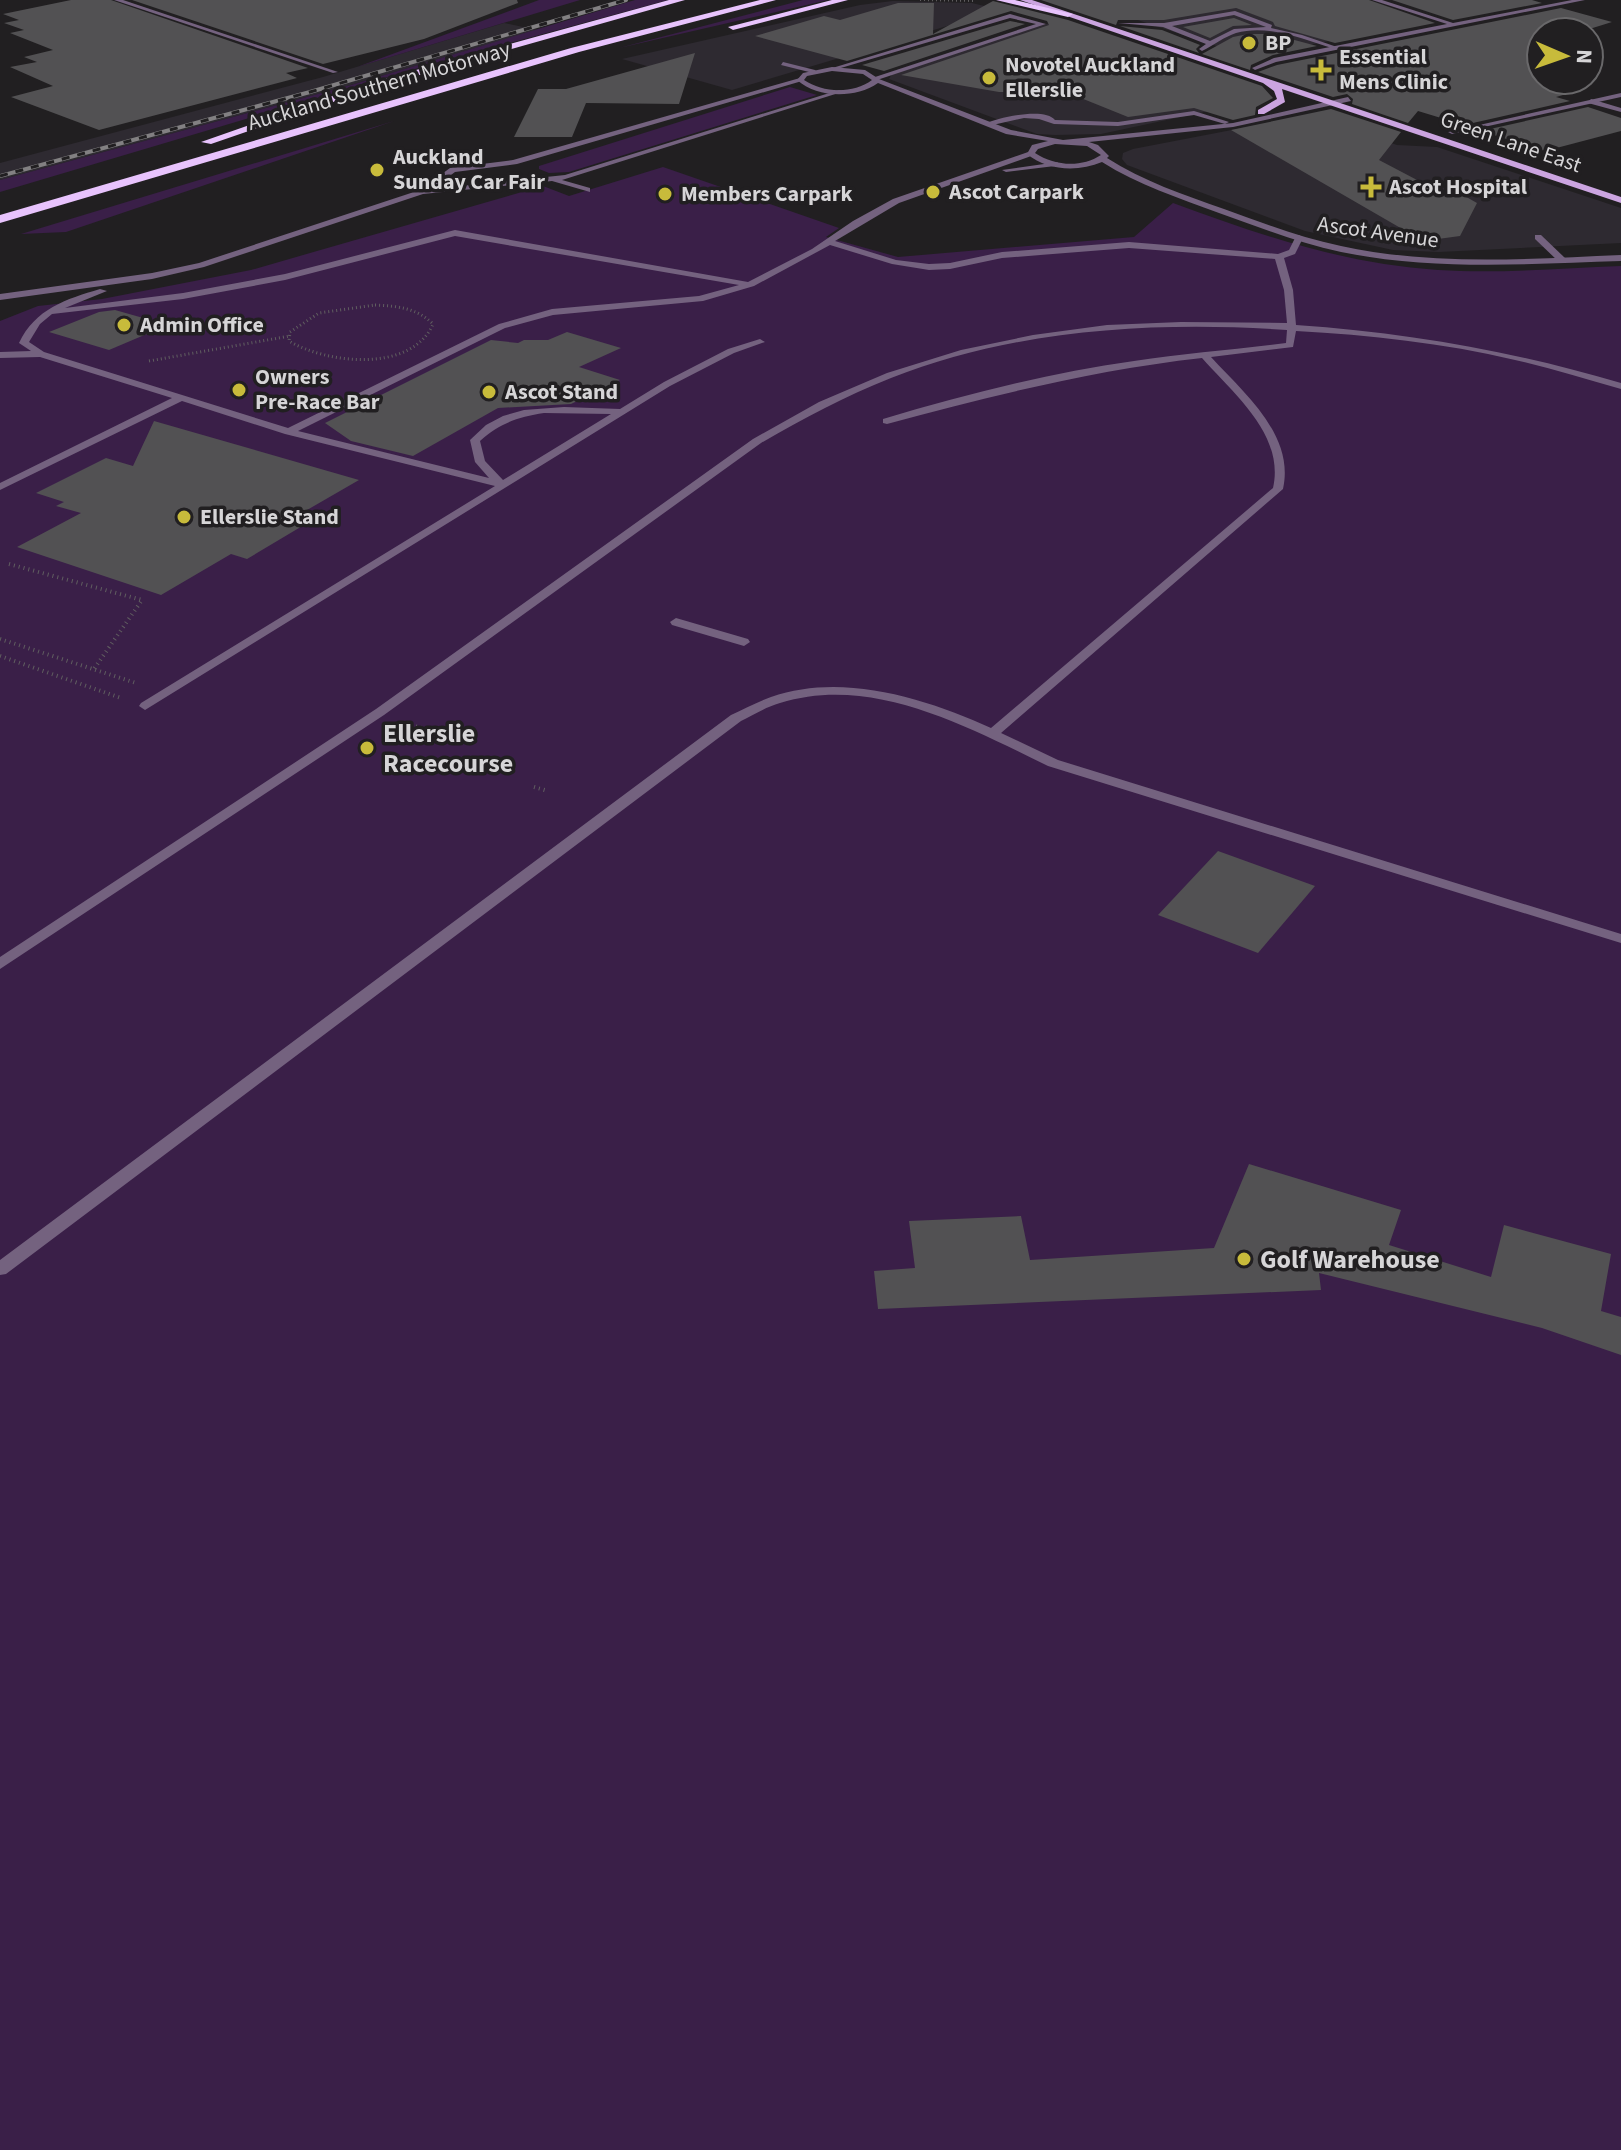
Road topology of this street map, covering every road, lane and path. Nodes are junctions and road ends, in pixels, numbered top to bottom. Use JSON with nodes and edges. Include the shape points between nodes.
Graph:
{"nodes":[{"id":1,"x":117,"y":0,"type":"edge"},
{"id":2,"x":680,"y":0,"type":"edge"},
{"id":3,"x":734,"y":0,"type":"edge"},
{"id":4,"x":771,"y":0,"type":"edge"},
{"id":5,"x":1001,"y":0,"type":"edge"},
{"id":6,"x":1024,"y":0,"type":"edge"},
{"id":7,"x":1058,"y":0,"type":"edge"},
{"id":8,"x":1375,"y":0,"type":"edge"},
{"id":9,"x":1582,"y":0,"type":"edge"},
{"id":10,"x":842,"y":1,"type":"edge"},
{"id":11,"x":1205,"y":8,"type":"dead end"},
{"id":12,"x":1235,"y":13,"type":"junction"},
{"id":13,"x":1068,"y":14,"type":"junction"},
{"id":14,"x":1163,"y":16,"type":"dead end"},
{"id":15,"x":1121,"y":23,"type":"junction"},
{"id":16,"x":1452,"y":24,"type":"junction"},
{"id":17,"x":1167,"y":25,"type":"junction"},
{"id":18,"x":1270,"y":26,"type":"junction"},
{"id":19,"x":728,"y":28,"type":"dead end"},
{"id":20,"x":1210,"y":43,"type":"junction"},
{"id":21,"x":1334,"y":47,"type":"junction"},
{"id":22,"x":1201,"y":50,"type":"junction"},
{"id":23,"x":783,"y":64,"type":"dead end"},
{"id":24,"x":558,"y":68,"type":"dead end"},
{"id":25,"x":1252,"y":68,"type":"junction"},
{"id":26,"x":832,"y":69,"type":"junction"},
{"id":27,"x":813,"y":71,"type":"junction"},
{"id":28,"x":335,"y":72,"type":"dead end"},
{"id":29,"x":877,"y":79,"type":"junction"},
{"id":30,"x":800,"y":80,"type":"junction"},
{"id":31,"x":841,"y":91,"type":"junction"},
{"id":32,"x":1621,"y":95,"type":"edge"},
{"id":33,"x":1319,"y":99,"type":"junction"},
{"id":34,"x":1333,"y":99,"type":"junction"},
{"id":35,"x":923,"y":101,"type":"junction"},
{"id":36,"x":1591,"y":101,"type":"junction"},
{"id":37,"x":1621,"y":110,"type":"edge"},
{"id":38,"x":1261,"y":112,"type":"junction"},
{"id":39,"x":1041,"y":117,"type":"junction"},
{"id":40,"x":1127,"y":117,"type":"dead end"},
{"id":41,"x":1225,"y":122,"type":"junction"},
{"id":42,"x":988,"y":124,"type":"junction"},
{"id":43,"x":1213,"y":126,"type":"junction"},
{"id":44,"x":302,"y":129,"type":"junction"},
{"id":45,"x":1009,"y":132,"type":"junction"},
{"id":46,"x":1452,"y":132,"type":"junction"},
{"id":47,"x":1157,"y":135,"type":"junction"},
{"id":48,"x":1067,"y":142,"type":"junction"},
{"id":49,"x":1123,"y":146,"type":"dead end"},
{"id":50,"x":191,"y":148,"type":"dead end"},
{"id":51,"x":1031,"y":152,"type":"junction"},
{"id":52,"x":177,"y":153,"type":"dead end"},
{"id":53,"x":1106,"y":155,"type":"junction"},
{"id":54,"x":164,"y":158,"type":"junction"},
{"id":55,"x":1059,"y":164,"type":"junction"},
{"id":56,"x":1097,"y":172,"type":"dead end"},
{"id":57,"x":1112,"y":175,"type":"dead end"},
{"id":58,"x":965,"y":178,"type":"junction"},
{"id":59,"x":549,"y":179,"type":"junction"},
{"id":60,"x":1141,"y":180,"type":"junction"},
{"id":61,"x":587,"y":190,"type":"dead end"},
{"id":62,"x":1621,"y":190,"type":"edge"},
{"id":63,"x":422,"y":192,"type":"junction"},
{"id":64,"x":1621,"y":200,"type":"edge"},
{"id":65,"x":5,"y":205,"type":"edge"},
{"id":66,"x":0,"y":219,"type":"edge"},
{"id":67,"x":1538,"y":237,"type":"dead end"},
{"id":68,"x":1299,"y":238,"type":"junction"},
{"id":69,"x":830,"y":242,"type":"junction"},
{"id":70,"x":1279,"y":257,"type":"junction"},
{"id":71,"x":1621,"y":258,"type":"edge"},
{"id":72,"x":1562,"y":260,"type":"junction"},
{"id":73,"x":152,"y":276,"type":"junction"},
{"id":74,"x":751,"y":284,"type":"junction"},
{"id":75,"x":0,"y":297,"type":"edge"},
{"id":76,"x":50,"y":312,"type":"junction"},
{"id":77,"x":1293,"y":327,"type":"junction"},
{"id":78,"x":290,"y":336,"type":"junction"},
{"id":79,"x":760,"y":342,"type":"dead end"},
{"id":80,"x":41,"y":354,"type":"junction"},
{"id":81,"x":1203,"y":354,"type":"junction"},
{"id":82,"x":0,"y":355,"type":"edge"},
{"id":83,"x":94,"y":372,"type":"junction"},
{"id":84,"x":1621,"y":386,"type":"edge"},
{"id":85,"x":179,"y":399,"type":"junction"},
{"id":86,"x":624,"y":412,"type":"junction"},
{"id":87,"x":887,"y":421,"type":"dead end"},
{"id":88,"x":289,"y":432,"type":"junction"},
{"id":89,"x":501,"y":484,"type":"junction"},
{"id":90,"x":0,"y":487,"type":"edge"},
{"id":91,"x":9,"y":564,"type":"dead end"},
{"id":92,"x":676,"y":622,"type":"dead end"},
{"id":93,"x":0,"y":639,"type":"edge"},
{"id":94,"x":744,"y":642,"type":"dead end"},
{"id":95,"x":0,"y":656,"type":"edge"},
{"id":96,"x":94,"y":669,"type":"junction"},
{"id":97,"x":121,"y":678,"type":"dead end"},
{"id":98,"x":145,"y":706,"type":"joint"},
{"id":99,"x":406,"y":728,"type":"dead end"},
{"id":100,"x":993,"y":733,"type":"junction"},
{"id":101,"x":459,"y":738,"type":"dead end"},
{"id":102,"x":534,"y":787,"type":"dead end"},
{"id":103,"x":548,"y":791,"type":"dead end"},
{"id":104,"x":1621,"y":939,"type":"edge"},
{"id":105,"x":0,"y":964,"type":"edge"},
{"id":106,"x":0,"y":1269,"type":"edge"}],
"edges":[{"from":1,"to":28,"type":"street"},
{"from":2,"to":50,"type":"highway","via":[[381,83]]},
{"from":3,"to":54,"type":"highway","name":"Auckland Southern Motorway","via":[[515,56]]},
{"from":4,"to":44,"type":"highway","name":"Auckland Southern Motorway"},
{"from":5,"to":13,"type":"highway"},
{"from":6,"to":13,"type":"main road","name":"Green Lane East"},
{"from":7,"to":15,"type":"main road","name":"Green Lane East"},
{"from":8,"to":16,"type":"street"},
{"from":9,"to":16,"type":"street"},
{"from":10,"to":19,"type":"highway"},
{"from":11,"to":12,"type":"street"},
{"from":12,"to":17,"type":"street"},
{"from":12,"to":18,"type":"street"},
{"from":13,"to":25,"type":"main road","name":"Green Lane East"},
{"from":14,"to":17,"type":"street","via":[[1158,20]]},
{"from":15,"to":17,"type":"street"},
{"from":15,"to":22,"type":"main road","name":"Green Lane East"},
{"from":16,"to":21,"type":"street"},
{"from":17,"to":20,"type":"street"},
{"from":18,"to":20,"type":"street","via":[[1217,36]]},
{"from":18,"to":21,"type":"street"},
{"from":20,"to":22,"type":"street"},
{"from":21,"to":25,"type":"street"},
{"from":22,"to":25,"type":"main road","name":"Green Lane East"},
{"from":23,"to":27,"type":"street"},
{"from":24,"to":44,"type":"highway","via":[[409,108]]},
{"from":25,"to":33,"type":"main road","name":"Green Lane East"},
{"from":25,"to":34,"type":"main road","name":"Green Lane East"},
{"from":25,"to":38,"type":"main road","via":[[1282,96]]},
{"from":26,"to":27,"type":"street"},
{"from":26,"to":29,"type":"street","via":[[865,72]]},
{"from":26,"to":29,"type":"street","via":[[1010,16],[1043,24]]},
{"from":27,"to":30,"type":"street"},
{"from":29,"to":31,"type":"street","via":[[870,86]]},
{"from":29,"to":35,"type":"street"},
{"from":30,"to":31,"type":"street","via":[[809,87]]},
{"from":30,"to":63,"type":"street","via":[[514,162],[453,170]]},
{"from":31,"to":35,"type":"street"},
{"from":31,"to":59,"type":"street"},
{"from":32,"to":36,"type":"street"},
{"from":33,"to":34,"type":"main road","name":"Green Lane East"},
{"from":33,"to":38,"type":"street"},
{"from":34,"to":43,"type":"street"},
{"from":34,"to":46,"type":"main road","name":"Green Lane East","via":[[1348,99]]},
{"from":34,"to":64,"type":"main road","name":"Green Lane East"},
{"from":35,"to":42,"type":"street"},
{"from":36,"to":37,"type":"street"},
{"from":36,"to":46,"type":"street"},
{"from":38,"to":41,"type":"street"},
{"from":39,"to":40,"type":"street"},
{"from":39,"to":41,"type":"street","via":[[1118,124],[1194,113]]},
{"from":39,"to":42,"type":"street"},
{"from":41,"to":43,"type":"street"},
{"from":42,"to":45,"type":"street"},
{"from":43,"to":47,"type":"street"},
{"from":44,"to":66,"type":"highway","name":"Auckland Southern Motorway"},
{"from":45,"to":48,"type":"street"},
{"from":45,"to":51,"type":"street"},
{"from":46,"to":62,"type":"main road","name":"Green Lane East"},
{"from":47,"to":48,"type":"street"},
{"from":47,"to":49,"type":"street"},
{"from":48,"to":51,"type":"street","via":[[1040,145]]},
{"from":48,"to":53,"type":"street","name":"Ascot Avenue","via":[[1100,148]]},
{"from":51,"to":55,"type":"street","via":[[1040,161]]},
{"from":51,"to":58,"type":"street"},
{"from":52,"to":54,"type":"highway"},
{"from":53,"to":55,"type":"street","via":[[1088,164]]},
{"from":53,"to":60,"type":"street","name":"Ascot Avenue"},
{"from":54,"to":65,"type":"highway","name":"Auckland Southern Motorway"},
{"from":55,"to":56,"type":"street"},
{"from":55,"to":58,"type":"street"},
{"from":57,"to":60,"type":"street","name":"Ascot Avenue"},
{"from":58,"to":69,"type":"street","via":[[896,201]]},
{"from":59,"to":61,"type":"street"},
{"from":59,"to":63,"type":"street"},
{"from":60,"to":68,"type":"street","name":"Ascot Avenue"},
{"from":63,"to":73,"type":"street","via":[[229,257]]},
{"from":67,"to":72,"type":"street"},
{"from":68,"to":70,"type":"street","via":[[1292,252]]},
{"from":68,"to":72,"type":"street","name":"Ascot Avenue","via":[[1402,257]]},
{"from":69,"to":70,"type":"street","via":[[929,267],[1129,245]]},
{"from":69,"to":74,"type":"street"},
{"from":70,"to":77,"type":"street"},
{"from":71,"to":72,"type":"street","name":"Ascot Avenue"},
{"from":73,"to":75,"type":"street"},
{"from":73,"to":76,"type":"street"},
{"from":74,"to":76,"type":"street","via":[[455,233],[285,277]]},
{"from":74,"to":88,"type":"street","via":[[700,299],[552,312],[502,326]]},
{"from":76,"to":80,"type":"street","via":[[28,331],[24,343]]},
{"from":77,"to":81,"type":"street","via":[[1290,345]]},
{"from":77,"to":84,"type":"street","via":[[1385,335],[1514,357]]},
{"from":77,"to":105,"type":"street","via":[[1174,324],[1040,335],[922,363],[815,405],[757,441],[380,712]]},
{"from":78,"to":78,"type":"path","via":[[298,349],[314,355],[361,359],[409,349],[425,341],[433,324],[414,310],[353,306],[298,322]]},
{"from":78,"to":83,"type":"path"},
{"from":79,"to":86,"type":"street","via":[[731,351]]},
{"from":80,"to":82,"type":"street"},
{"from":80,"to":83,"type":"street"},
{"from":81,"to":87,"type":"street","via":[[1045,379]]},
{"from":81,"to":100,"type":"street","via":[[1282,454],[1278,489]]},
{"from":83,"to":85,"type":"street"},
{"from":85,"to":88,"type":"street"},
{"from":85,"to":90,"type":"street"},
{"from":86,"to":89,"type":"street"},
{"from":86,"to":89,"type":"street","via":[[534,411],[510,414],[488,425],[475,440],[477,451],[480,462]]},
{"from":88,"to":89,"type":"street"},
{"from":89,"to":98,"type":"street"},
{"from":91,"to":96,"type":"path","via":[[142,600]]},
{"from":92,"to":94,"type":"street"},
{"from":93,"to":96,"type":"path"},
{"from":95,"to":98,"type":"path"},
{"from":96,"to":97,"type":"path"},
{"from":99,"to":101,"type":"path","via":[[412,724]]},
{"from":100,"to":104,"type":"street","via":[[1053,763]]},
{"from":100,"to":106,"type":"street","via":[[933,709],[864,692],[820,691],[756,706]]},
{"from":102,"to":103,"type":"path"}]}
